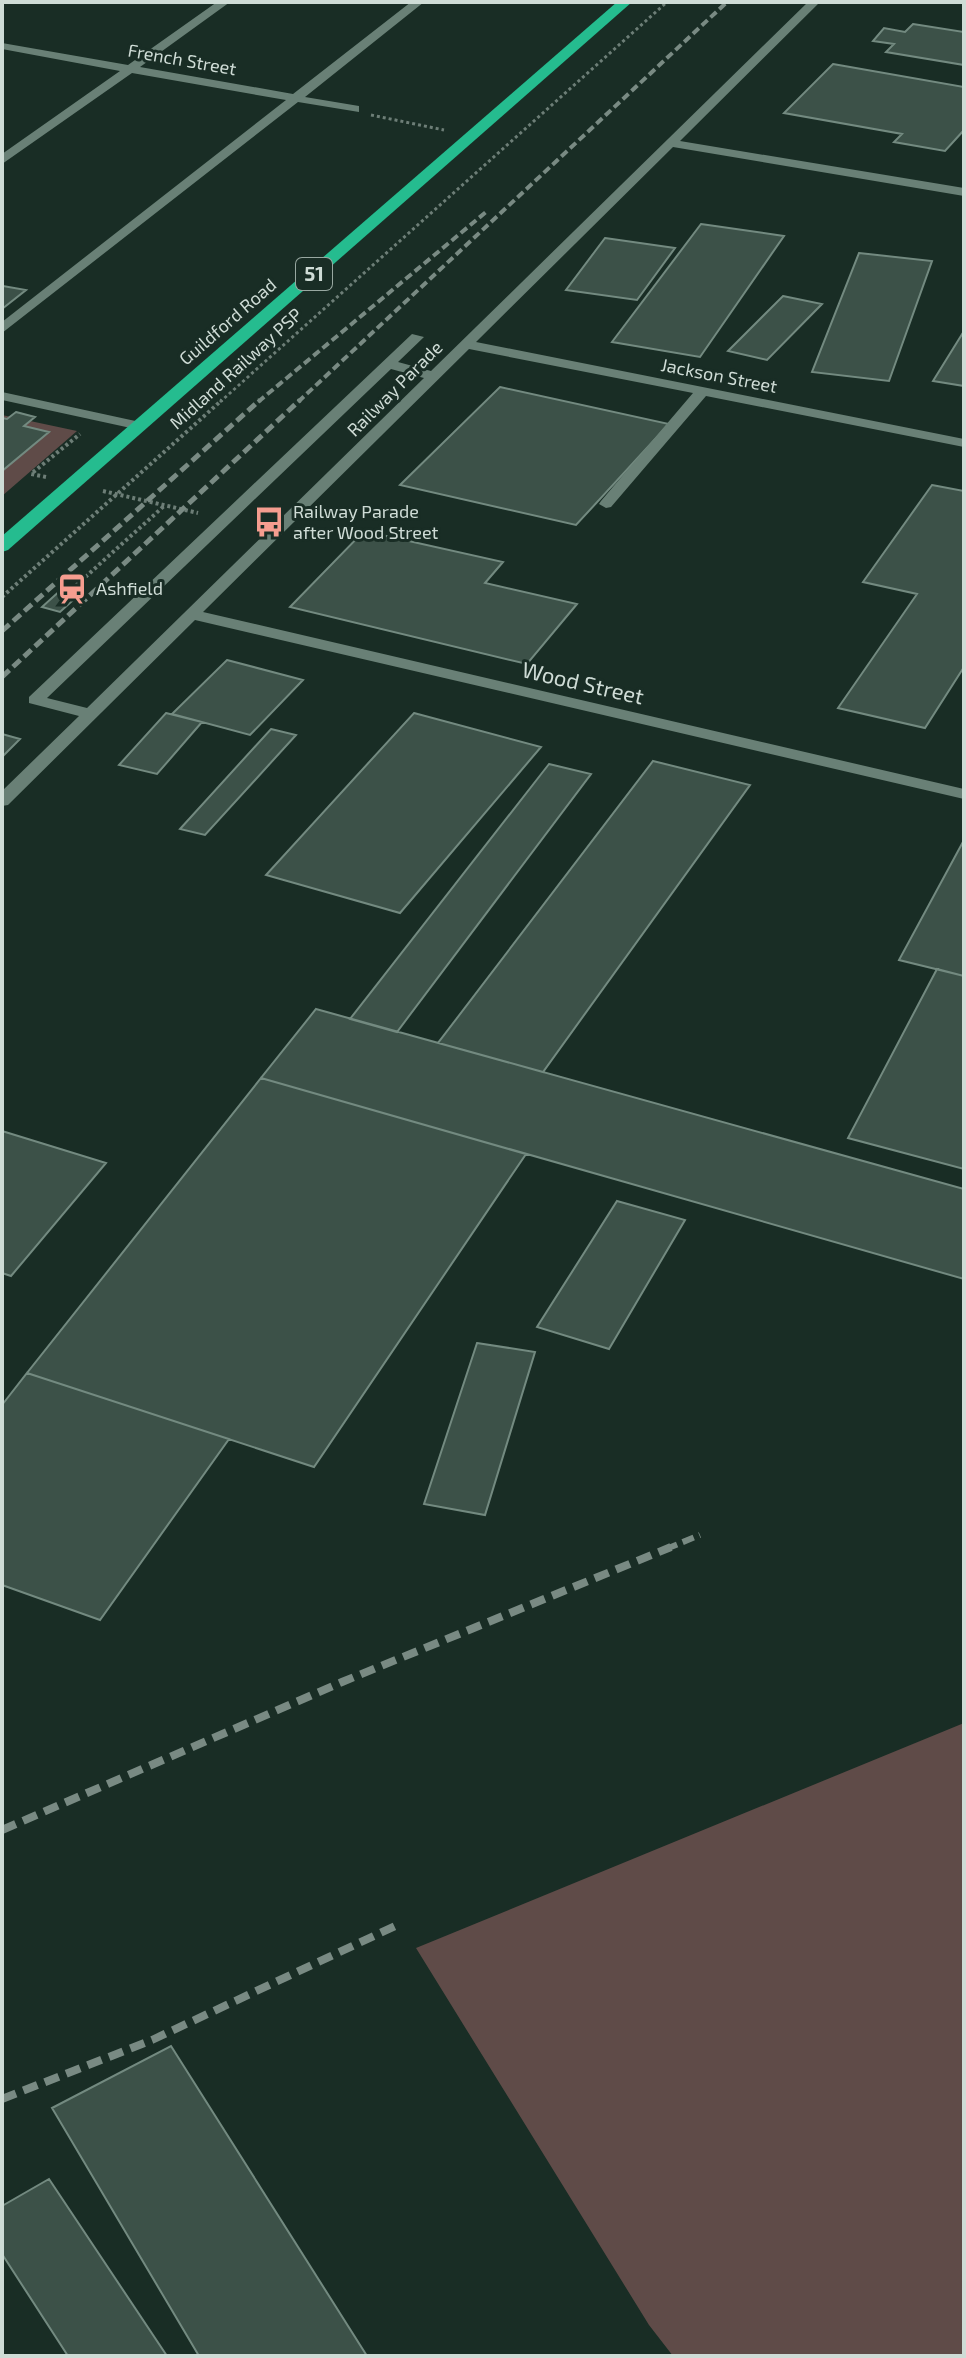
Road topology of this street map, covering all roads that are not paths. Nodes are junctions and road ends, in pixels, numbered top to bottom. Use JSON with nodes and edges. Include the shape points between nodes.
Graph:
{"nodes":[{"id":1,"x":224,"y":2,"type":"edge"},
{"id":2,"x":418,"y":2,"type":"edge"},
{"id":3,"x":625,"y":2,"type":"edge"},
{"id":4,"x":814,"y":2,"type":"edge"},
{"id":5,"x":2,"y":46,"type":"edge"},
{"id":6,"x":129,"y":69,"type":"junction"},
{"id":7,"x":294,"y":99,"type":"junction"},
{"id":8,"x":355,"y":109,"type":"road end"},
{"id":9,"x":669,"y":143,"type":"junction"},
{"id":10,"x":2,"y":160,"type":"edge"},
{"id":11,"x":964,"y":192,"type":"edge"},
{"id":12,"x":2,"y":329,"type":"edge"},
{"id":13,"x":417,"y":337,"type":"dead end"},
{"id":14,"x":466,"y":344,"type":"junction"},
{"id":15,"x":389,"y":364,"type":"junction"},
{"id":16,"x":434,"y":376,"type":"junction"},
{"id":17,"x":703,"y":391,"type":"junction"},
{"id":18,"x":2,"y":396,"type":"edge"},
{"id":19,"x":140,"y":426,"type":"junction"},
{"id":20,"x":964,"y":443,"type":"edge"},
{"id":21,"x":606,"y":504,"type":"dead end"},
{"id":22,"x":2,"y":546,"type":"edge"},
{"id":23,"x":192,"y":614,"type":"junction"},
{"id":24,"x":90,"y":714,"type":"junction"},
{"id":25,"x":964,"y":794,"type":"edge"},
{"id":26,"x":2,"y":801,"type":"edge"}],
"edges":[{"from":1,"to":6,"type":"street"},
{"from":2,"to":7,"type":"street"},
{"from":3,"to":19,"type":"highway","name":"Guildford Road","number":"51"},
{"from":4,"to":9,"type":"street","name":"Railway Parade"},
{"from":5,"to":6,"type":"street","name":"French Street"},
{"from":6,"to":7,"type":"street","name":"French Street"},
{"from":6,"to":10,"type":"street"},
{"from":7,"to":8,"type":"street","name":"French Street"},
{"from":7,"to":12,"type":"street"},
{"from":9,"to":11,"type":"street"},
{"from":9,"to":14,"type":"street","name":"Railway Parade"},
{"from":13,"to":15,"type":"street"},
{"from":14,"to":16,"type":"street","name":"Railway Parade"},
{"from":14,"to":17,"type":"street","name":"Jackson Street"},
{"from":15,"to":16,"type":"street"},
{"from":15,"to":24,"type":"street","via":[[35,700]]},
{"from":16,"to":23,"type":"street","name":"Railway Parade"},
{"from":17,"to":20,"type":"street","name":"Jackson Street"},
{"from":17,"to":21,"type":"street"},
{"from":18,"to":19,"type":"street"},
{"from":19,"to":22,"type":"highway","name":"Guildford Road","number":"51"},
{"from":23,"to":24,"type":"street","name":"Railway Parade"},
{"from":23,"to":25,"type":"street","name":"Wood Street"},
{"from":24,"to":26,"type":"street","name":"Railway Parade"}]}
